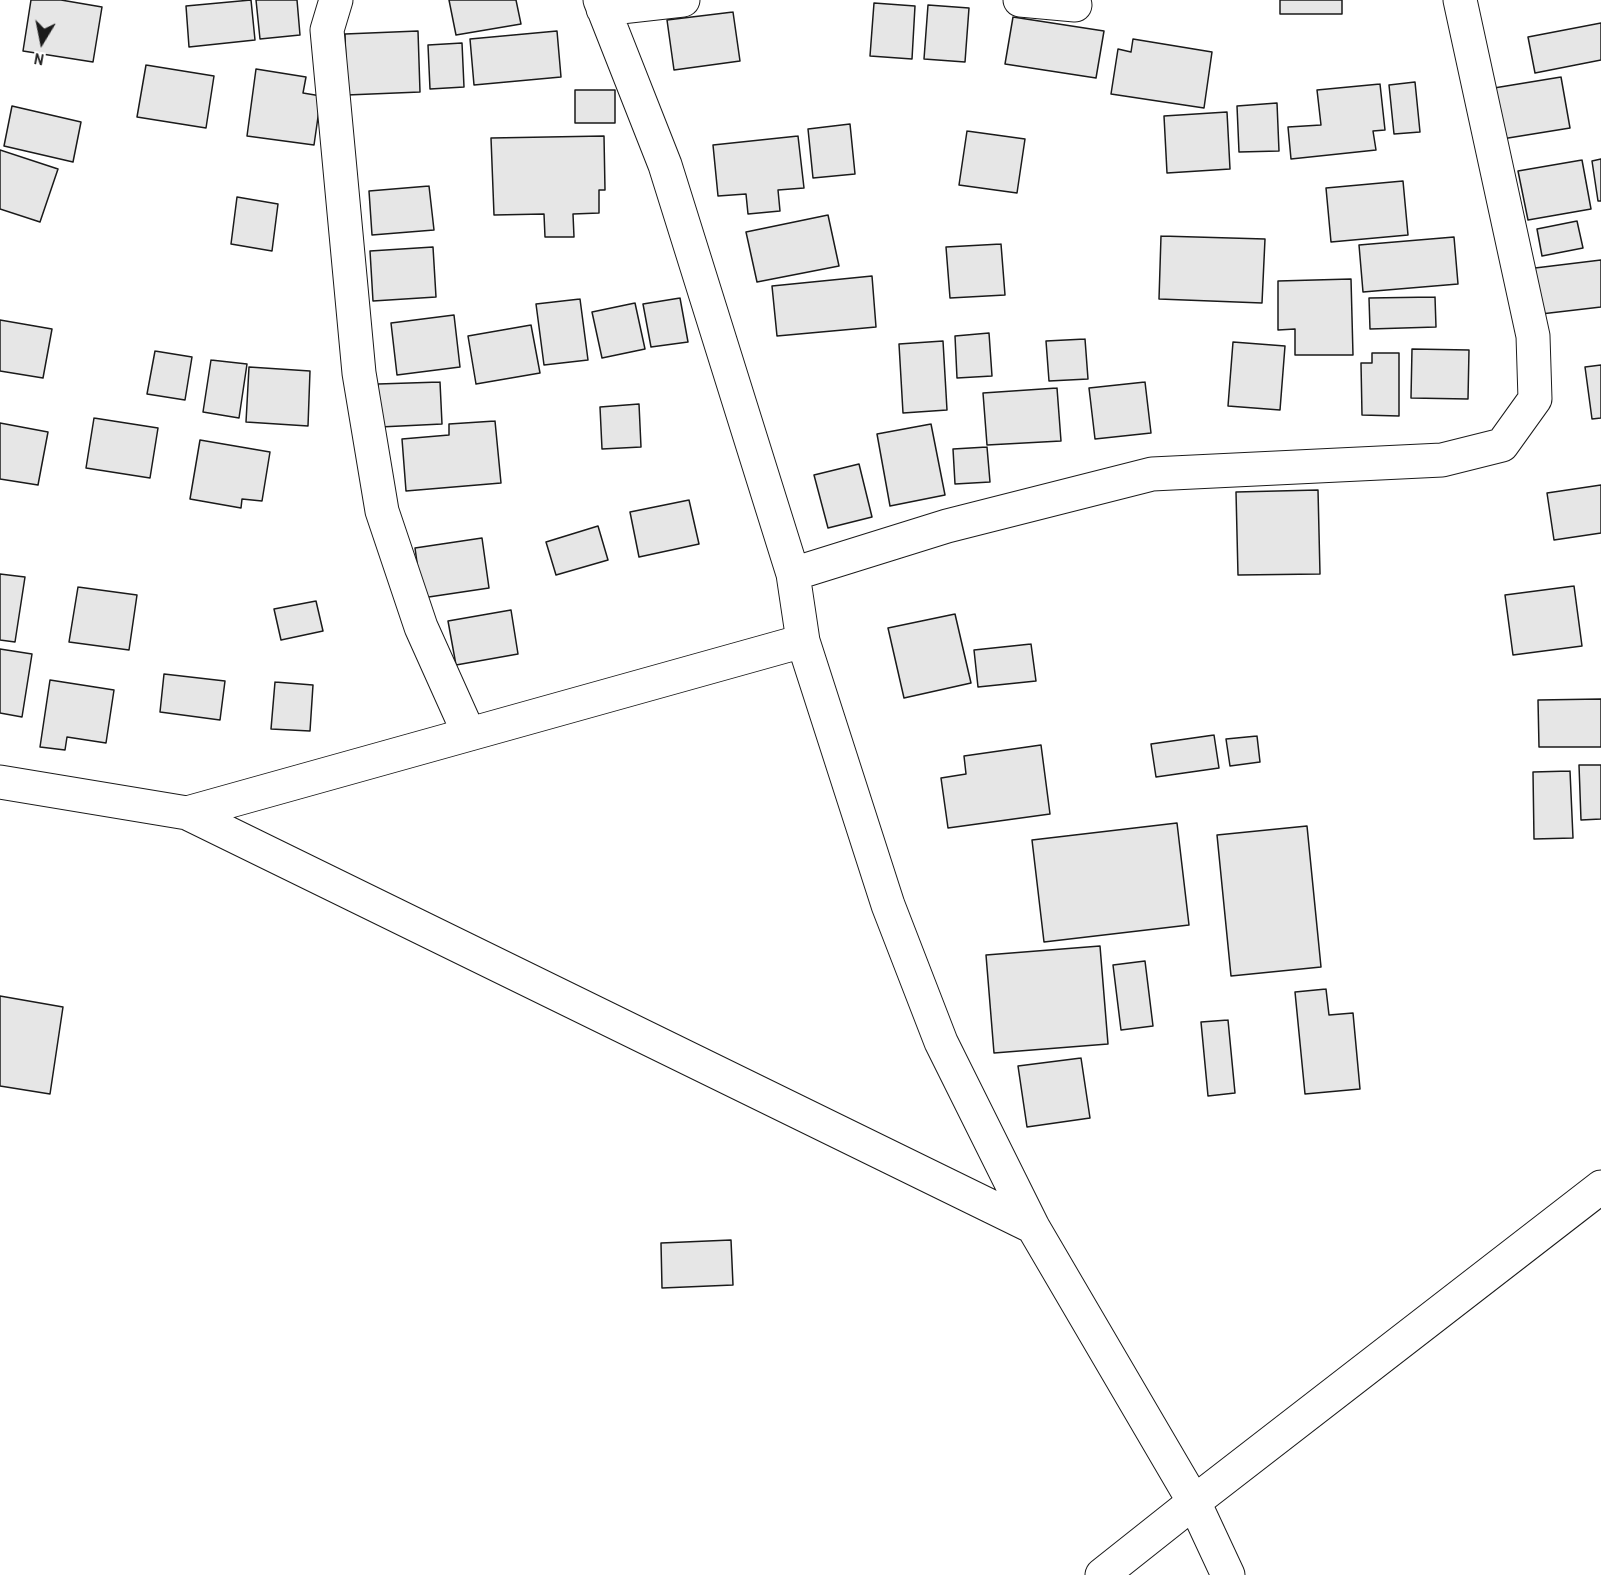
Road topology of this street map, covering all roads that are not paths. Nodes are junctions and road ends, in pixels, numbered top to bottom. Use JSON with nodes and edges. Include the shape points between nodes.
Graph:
{"nodes":[{"id":1,"x":336,"y":0,"type":"edge"},
{"id":2,"x":683,"y":0,"type":"edge"},
{"id":3,"x":1020,"y":0,"type":"edge"},
{"id":4,"x":1460,"y":0,"type":"edge"},
{"id":5,"x":1075,"y":4,"type":"dead end"},
{"id":6,"x":602,"y":5,"type":"edge"},
{"id":7,"x":793,"y":574,"type":"junction"},
{"id":8,"x":803,"y":641,"type":"junction"},
{"id":9,"x":469,"y":734,"type":"junction"},
{"id":10,"x":0,"y":782,"type":"edge"},
{"id":11,"x":187,"y":813,"type":"junction"},
{"id":12,"x":1601,"y":1187,"type":"edge"},
{"id":13,"x":1033,"y":1227,"type":"junction"},
{"id":14,"x":1194,"y":1502,"type":"junction"},
{"id":15,"x":1102,"y":1575,"type":"edge"},
{"id":16,"x":1228,"y":1575,"type":"edge"}],
"edges":[{"from":1,"to":9,"type":"street","via":[[327,30],[359,373],[382,511],[421,627]]},
{"from":2,"to":6,"type":"street"},
{"from":3,"to":5,"type":"street"},
{"from":4,"to":7,"type":"street","via":[[1533,336],[1534,399],[1503,445],[1442,460],[1152,474],[947,526]]},
{"from":6,"to":7,"type":"street","via":[[665,165]]},
{"from":7,"to":8,"type":"street"},
{"from":8,"to":9,"type":"street"},
{"from":8,"to":13,"type":"street","via":[[888,905],[941,1042]]},
{"from":9,"to":11,"type":"street"},
{"from":10,"to":11,"type":"street"},
{"from":11,"to":13,"type":"street"},
{"from":12,"to":14,"type":"street"},
{"from":13,"to":14,"type":"street"},
{"from":14,"to":15,"type":"street"},
{"from":14,"to":16,"type":"street"}]}
